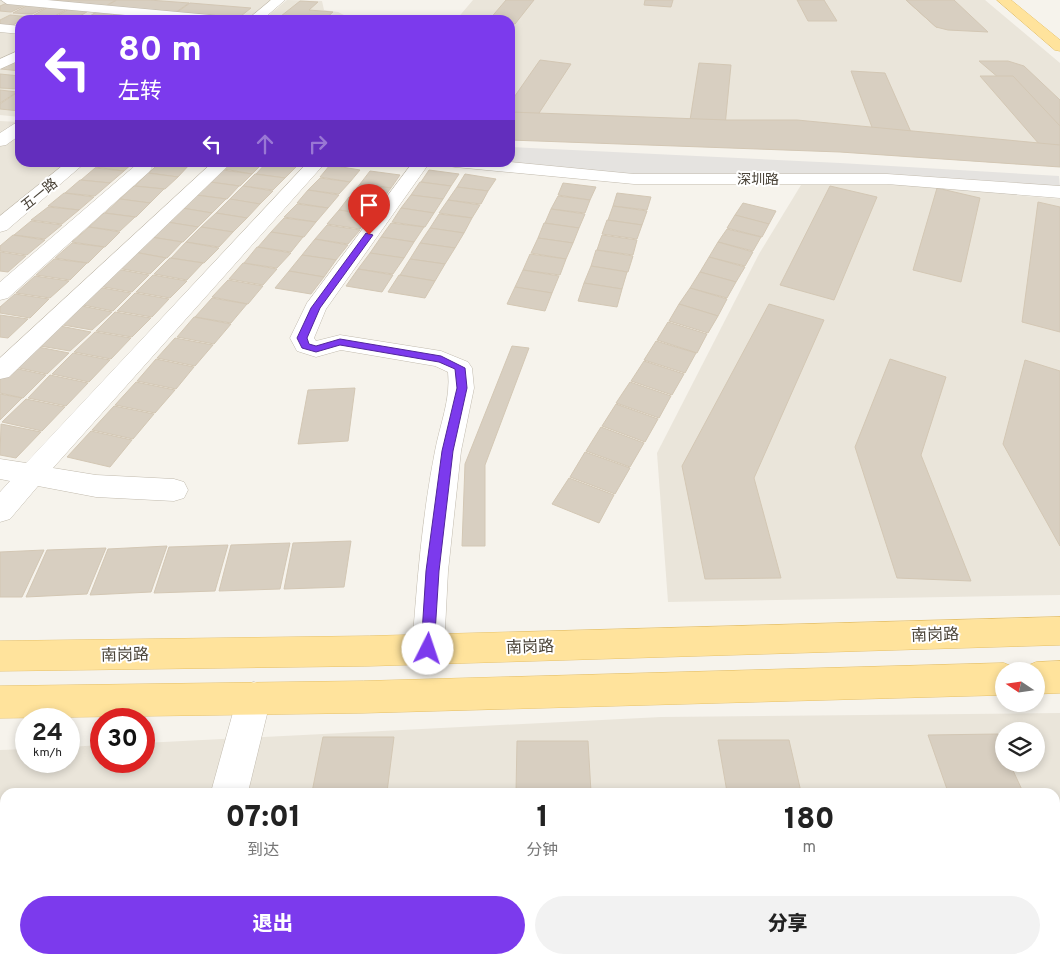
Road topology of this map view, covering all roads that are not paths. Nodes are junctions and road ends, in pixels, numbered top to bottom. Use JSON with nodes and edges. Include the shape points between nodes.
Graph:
{"nodes":[{"id":1,"x":7,"y":0,"type":"edge"},
{"id":2,"x":279,"y":0,"type":"edge"},
{"id":3,"x":1003,"y":0,"type":"edge"},
{"id":4,"x":100,"y":9,"type":"junction"},
{"id":5,"x":89,"y":15,"type":"edge"},
{"id":6,"x":166,"y":15,"type":"edge"},
{"id":7,"x":260,"y":15,"type":"edge"},
{"id":8,"x":0,"y":28,"type":"edge"},
{"id":9,"x":15,"y":30,"type":"edge"},
{"id":10,"x":1060,"y":47,"type":"edge"},
{"id":11,"x":15,"y":57,"type":"edge"},
{"id":12,"x":0,"y":65,"type":"edge"},
{"id":13,"x":15,"y":122,"type":"edge"},
{"id":14,"x":0,"y":141,"type":"edge"},
{"id":15,"x":72,"y":167,"type":"edge"},
{"id":16,"x":219,"y":167,"type":"edge"},
{"id":17,"x":313,"y":167,"type":"edge"},
{"id":18,"x":418,"y":167,"type":"edge"},
{"id":19,"x":508,"y":167,"type":"edge"},
{"id":20,"x":143,"y":168,"type":"dead end"},
{"id":21,"x":1060,"y":192,"type":"edge"},
{"id":22,"x":0,"y":226,"type":"edge"},
{"id":23,"x":0,"y":293,"type":"edge"},
{"id":24,"x":0,"y":371,"type":"edge"},
{"id":25,"x":0,"y":469,"type":"edge"},
{"id":26,"x":31,"y":475,"type":"junction"},
{"id":27,"x":174,"y":490,"type":"dead end"},
{"id":28,"x":0,"y":511,"type":"edge"},
{"id":29,"x":1060,"y":631,"type":"edge"},
{"id":30,"x":428,"y":649,"type":"junction"},
{"id":31,"x":0,"y":656,"type":"edge"},
{"id":32,"x":1060,"y":677,"type":"edge"},
{"id":33,"x":995,"y":678,"type":"edge"},
{"id":34,"x":1045,"y":678,"type":"edge"},
{"id":35,"x":254,"y":698,"type":"junction"},
{"id":36,"x":0,"y":702,"type":"edge"},
{"id":37,"x":230,"y":788,"type":"edge"}],
"edges":[{"from":1,"to":4,"type":"street"},
{"from":2,"to":7,"type":"street"},
{"from":3,"to":10,"type":"main road"},
{"from":4,"to":5,"type":"street"},
{"from":4,"to":6,"type":"street"},
{"from":8,"to":9,"type":"street"},
{"from":11,"to":12,"type":"street"},
{"from":13,"to":14,"type":"street"},
{"from":15,"to":22,"type":"street","name":"五一路"},
{"from":16,"to":24,"type":"street"},
{"from":17,"to":26,"type":"street"},
{"from":18,"to":30,"type":"street","via":[[315,308],[302,338],[305,346],[316,349],[340,342],[441,359],[460,368],[462,388],[448,451],[433,571]]},
{"from":19,"to":21,"type":"street","name":"深圳路","via":[[634,179],[887,179]]},
{"from":20,"to":23,"type":"street"},
{"from":25,"to":26,"type":"street"},
{"from":26,"to":27,"type":"street","via":[[96,486]]},
{"from":26,"to":28,"type":"street"},
{"from":29,"to":30,"type":"main road","name":"南岗路"},
{"from":30,"to":31,"type":"main road","name":"南岗路"},
{"from":32,"to":34,"type":"main road"},
{"from":33,"to":35,"type":"main road"},
{"from":35,"to":36,"type":"main road"},
{"from":35,"to":37,"type":"street"}]}
